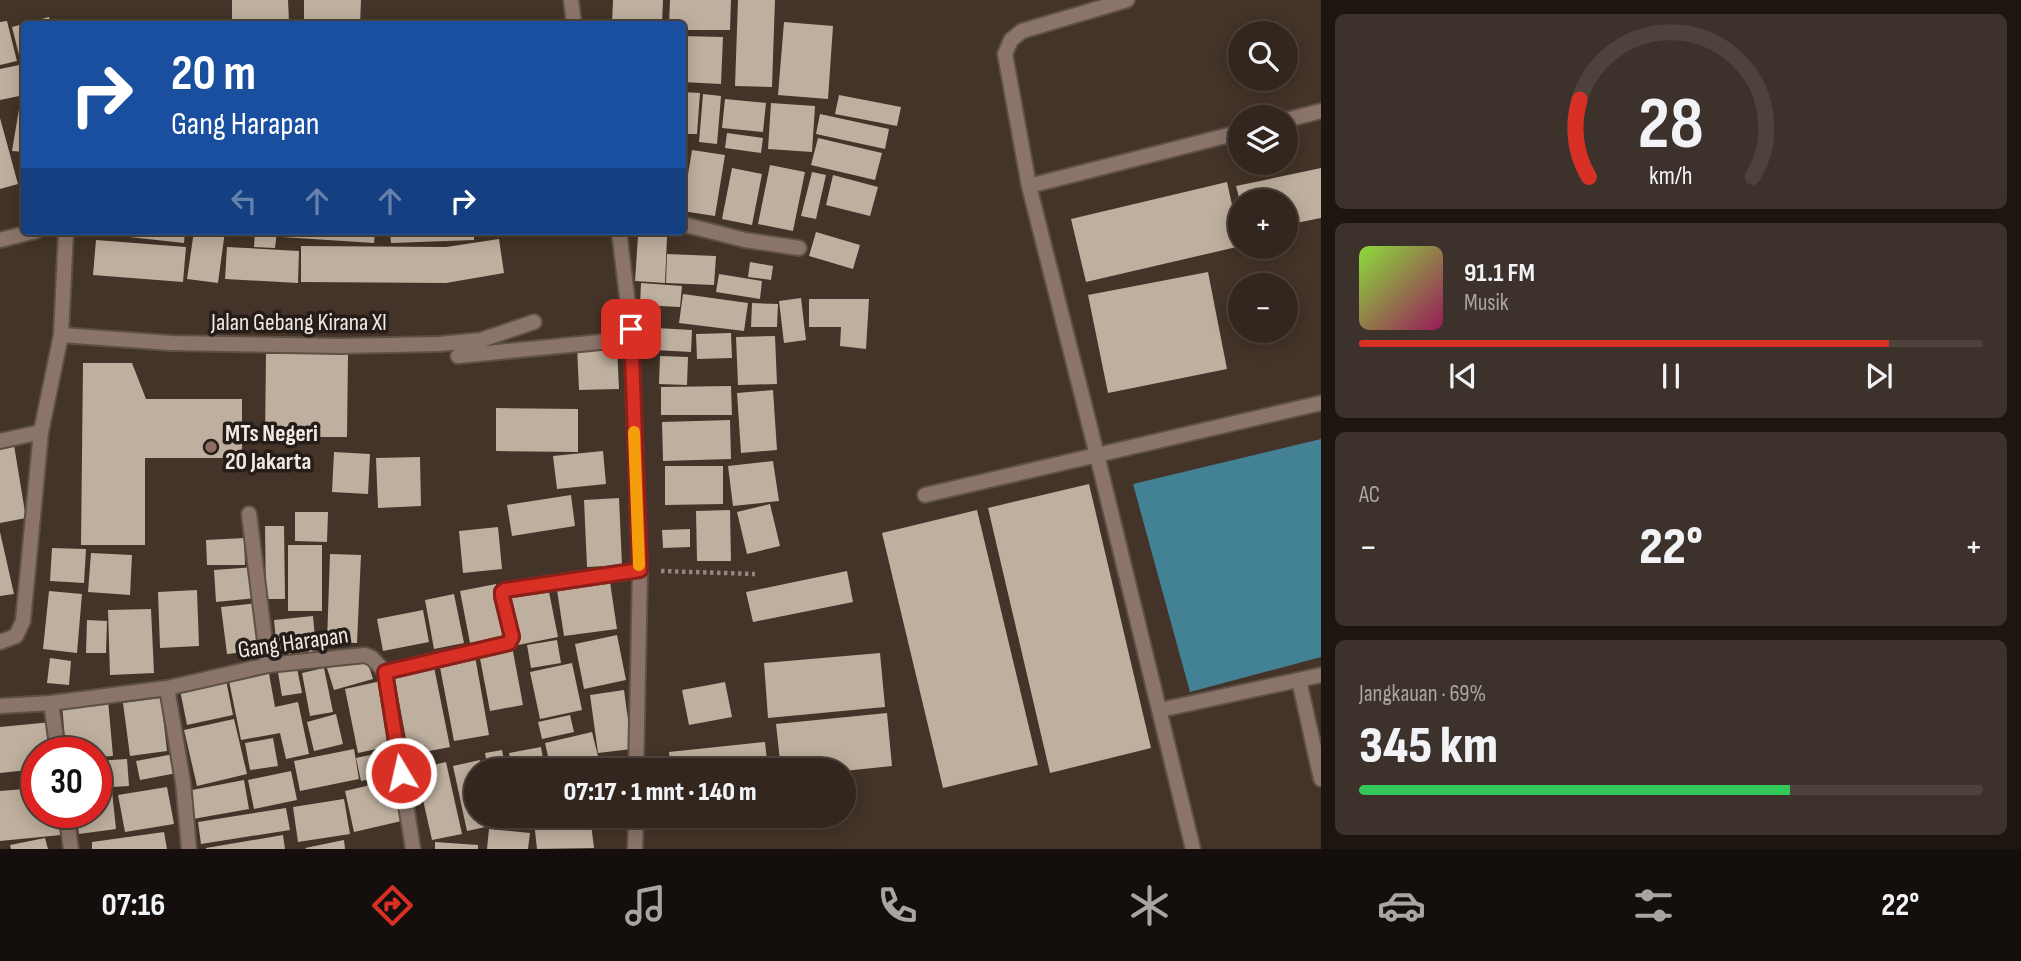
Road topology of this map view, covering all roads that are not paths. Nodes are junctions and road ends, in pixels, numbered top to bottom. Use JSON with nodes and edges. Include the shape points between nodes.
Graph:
{"nodes":[{"id":1,"x":571,"y":0,"type":"edge"},
{"id":2,"x":1127,"y":0,"type":"edge"},
{"id":3,"x":574,"y":21,"type":"edge"},
{"id":4,"x":1321,"y":111,"type":"edge"},
{"id":5,"x":1298,"y":117,"type":"edge"},
{"id":6,"x":1228,"y":135,"type":"edge"},
{"id":7,"x":1028,"y":186,"type":"junction"},
{"id":8,"x":686,"y":225,"type":"edge"},
{"id":9,"x":21,"y":235,"type":"edge"},
{"id":10,"x":66,"y":235,"type":"edge"},
{"id":11,"x":619,"y":235,"type":"edge"},
{"id":12,"x":0,"y":240,"type":"edge"},
{"id":13,"x":799,"y":248,"type":"dead end"},
{"id":14,"x":534,"y":323,"type":"dead end"},
{"id":15,"x":61,"y":335,"type":"junction"},
{"id":16,"x":631,"y":340,"type":"junction"},
{"id":17,"x":458,"y":356,"type":"dead end"},
{"id":18,"x":1321,"y":403,"type":"edge"},
{"id":19,"x":41,"y":432,"type":"junction"},
{"id":20,"x":0,"y":441,"type":"edge"},
{"id":21,"x":1097,"y":455,"type":"junction"},
{"id":22,"x":925,"y":495,"type":"dead end"},
{"id":23,"x":250,"y":514,"type":"dead end"},
{"id":24,"x":640,"y":570,"type":"junction"},
{"id":25,"x":0,"y":642,"type":"edge"},
{"id":26,"x":268,"y":665,"type":"junction"},
{"id":27,"x":385,"y":672,"type":"junction"},
{"id":28,"x":1321,"y":675,"type":"edge"},
{"id":29,"x":1299,"y":680,"type":"junction"},
{"id":30,"x":167,"y":688,"type":"junction"},
{"id":31,"x":51,"y":703,"type":"junction"},
{"id":32,"x":0,"y":706,"type":"edge"},
{"id":33,"x":1160,"y":710,"type":"junction"},
{"id":34,"x":56,"y":737,"type":"edge"},
{"id":35,"x":636,"y":758,"type":"edge"},
{"id":36,"x":1321,"y":779,"type":"edge"},
{"id":37,"x":68,"y":828,"type":"edge"},
{"id":38,"x":636,"y":828,"type":"edge"},
{"id":39,"x":71,"y":849,"type":"edge"},
{"id":40,"x":189,"y":849,"type":"edge"},
{"id":41,"x":413,"y":849,"type":"edge"},
{"id":42,"x":635,"y":849,"type":"edge"},
{"id":43,"x":1192,"y":849,"type":"edge"}],
"edges":[{"from":1,"to":3,"type":"street"},
{"from":2,"to":7,"type":"street","via":[[1022,31],[1010,40],[1005,54]]},
{"from":4,"to":5,"type":"street"},
{"from":6,"to":7,"type":"street"},
{"from":7,"to":21,"type":"street"},
{"from":8,"to":13,"type":"street"},
{"from":9,"to":12,"type":"street"},
{"from":10,"to":15,"type":"street"},
{"from":11,"to":16,"type":"street"},
{"from":14,"to":15,"type":"street","name":"Jalan Gebang Kirana XI","via":[[481,340],[439,344],[184,344]]},
{"from":15,"to":19,"type":"street"},
{"from":16,"to":17,"type":"street"},
{"from":16,"to":24,"type":"street"},
{"from":18,"to":21,"type":"street"},
{"from":19,"to":20,"type":"street"},
{"from":19,"to":25,"type":"street","via":[[23,621],[16,636]]},
{"from":21,"to":22,"type":"street"},
{"from":21,"to":33,"type":"street"},
{"from":23,"to":26,"type":"street"},
{"from":24,"to":27,"type":"street","via":[[505,590],[509,643]]},
{"from":24,"to":35,"type":"street"},
{"from":26,"to":27,"type":"street","name":"Gang Harapan","via":[[365,655]]},
{"from":26,"to":30,"type":"street","name":"Gang Harapan"},
{"from":27,"to":41,"type":"street"},
{"from":28,"to":29,"type":"street"},
{"from":29,"to":33,"type":"street"},
{"from":29,"to":36,"type":"street"},
{"from":30,"to":31,"type":"street","name":"Gang Harapan"},
{"from":30,"to":40,"type":"street"},
{"from":31,"to":32,"type":"street","name":"Gang Harapan"},
{"from":31,"to":34,"type":"street"},
{"from":33,"to":43,"type":"street"},
{"from":37,"to":39,"type":"street"},
{"from":38,"to":42,"type":"street"}]}
